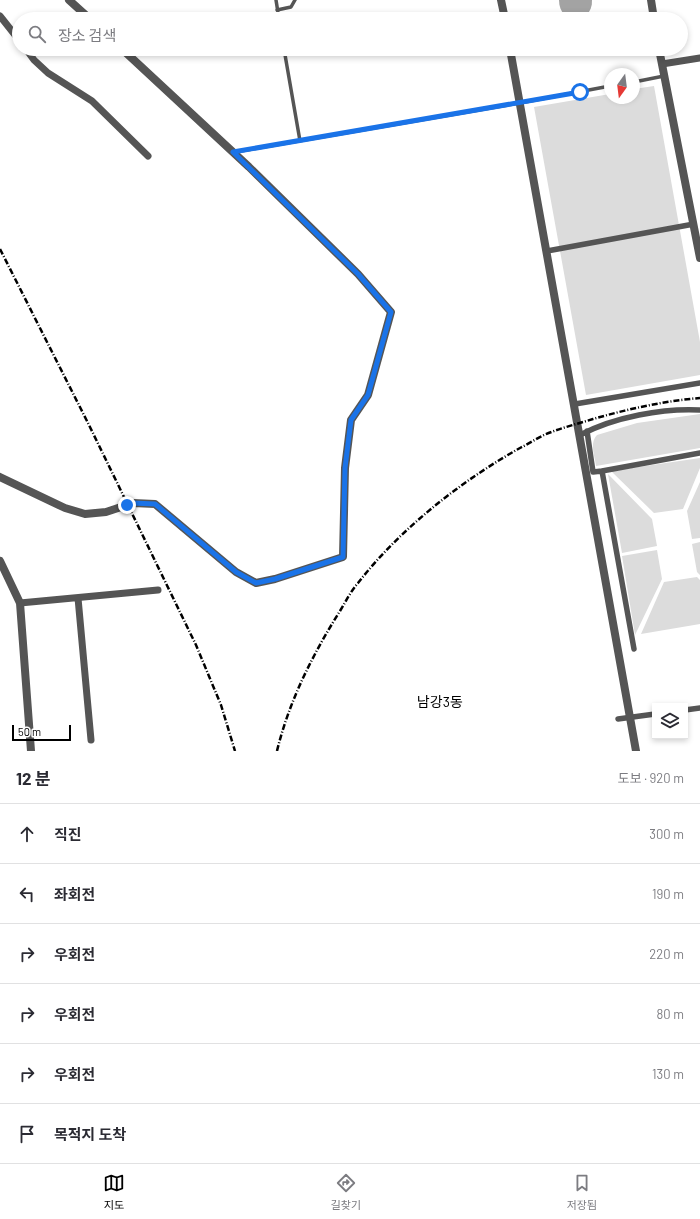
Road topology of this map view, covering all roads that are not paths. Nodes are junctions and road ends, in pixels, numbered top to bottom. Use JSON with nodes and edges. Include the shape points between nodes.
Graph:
{"nodes":[{"id":1,"x":70,"y":0,"type":"edge"},
{"id":2,"x":276,"y":0,"type":"edge"},
{"id":3,"x":296,"y":0,"type":"edge"},
{"id":4,"x":501,"y":0,"type":"edge"},
{"id":5,"x":651,"y":0,"type":"edge"},
{"id":6,"x":277,"y":10,"type":"joint"},
{"id":7,"x":83,"y":12,"type":"edge"},
{"id":8,"x":504,"y":12,"type":"edge"},
{"id":9,"x":653,"y":12,"type":"edge"},
{"id":10,"x":0,"y":16,"type":"edge"},
{"id":11,"x":12,"y":31,"type":"edge"},
{"id":12,"x":31,"y":56,"type":"edge"},
{"id":13,"x":130,"y":56,"type":"edge"},
{"id":14,"x":285,"y":56,"type":"edge"},
{"id":15,"x":511,"y":56,"type":"edge"},
{"id":16,"x":660,"y":56,"type":"edge"},
{"id":17,"x":700,"y":58,"type":"edge"},
{"id":18,"x":662,"y":64,"type":"junction"},
{"id":19,"x":665,"y":76,"type":"junction"},
{"id":20,"x":640,"y":81,"type":"edge"},
{"id":21,"x":604,"y":87,"type":"edge"},
{"id":22,"x":520,"y":103,"type":"junction"},
{"id":23,"x":300,"y":141,"type":"junction"},
{"id":24,"x":233,"y":152,"type":"junction"},
{"id":25,"x":148,"y":156,"type":"dead end"},
{"id":26,"x":694,"y":224,"type":"junction"},
{"id":27,"x":547,"y":251,"type":"junction"},
{"id":28,"x":700,"y":258,"type":"edge"},
{"id":29,"x":700,"y":383,"type":"edge"},
{"id":30,"x":575,"y":404,"type":"junction"},
{"id":31,"x":700,"y":410,"type":"edge"},
{"id":32,"x":584,"y":433,"type":"junction"},
{"id":33,"x":700,"y":453,"type":"edge"},
{"id":34,"x":602,"y":471,"type":"junction"},
{"id":35,"x":0,"y":477,"type":"edge"},
{"id":36,"x":0,"y":562,"type":"edge"},
{"id":37,"x":158,"y":590,"type":"dead end"},
{"id":38,"x":78,"y":598,"type":"junction"},
{"id":39,"x":20,"y":603,"type":"junction"},
{"id":40,"x":634,"y":649,"type":"dead end"},
{"id":41,"x":700,"y":708,"type":"edge"},
{"id":42,"x":688,"y":710,"type":"edge"},
{"id":43,"x":652,"y":714,"type":"edge"},
{"id":44,"x":630,"y":717,"type":"junction"},
{"id":45,"x":618,"y":719,"type":"dead end"},
{"id":46,"x":91,"y":740,"type":"dead end"},
{"id":47,"x":31,"y":751,"type":"edge"},
{"id":48,"x":636,"y":751,"type":"edge"}],
"edges":[{"from":1,"to":7,"type":"street"},
{"from":2,"to":6,"type":"lane"},
{"from":3,"to":6,"type":"lane","via":[[291,7]]},
{"from":4,"to":8,"type":"street"},
{"from":5,"to":9,"type":"street"},
{"from":10,"to":11,"type":"street"},
{"from":12,"to":25,"type":"street","via":[[48,73],[92,101]]},
{"from":13,"to":24,"type":"street"},
{"from":14,"to":23,"type":"lane"},
{"from":15,"to":22,"type":"street"},
{"from":16,"to":18,"type":"street"},
{"from":17,"to":18,"type":"street"},
{"from":18,"to":19,"type":"street"},
{"from":19,"to":20,"type":"lane"},
{"from":19,"to":26,"type":"street"},
{"from":21,"to":22,"type":"lane"},
{"from":22,"to":23,"type":"lane"},
{"from":22,"to":27,"type":"street"},
{"from":23,"to":24,"type":"lane"},
{"from":24,"to":35,"type":"street","via":[[358,274],[391,312],[368,395],[351,420],[345,468],[343,557],[256,583],[236,572],[155,504],[133,503],[106,512],[85,514],[65,508]]},
{"from":26,"to":27,"type":"street"},
{"from":26,"to":28,"type":"street"},
{"from":27,"to":30,"type":"street"},
{"from":29,"to":30,"type":"street"},
{"from":30,"to":32,"type":"street"},
{"from":31,"to":32,"type":"street","via":[[661,412],[630,418]]},
{"from":32,"to":34,"type":"street","via":[[593,472]]},
{"from":32,"to":44,"type":"street"},
{"from":33,"to":34,"type":"street"},
{"from":34,"to":40,"type":"street"},
{"from":36,"to":39,"type":"street"},
{"from":37,"to":38,"type":"street"},
{"from":38,"to":39,"type":"street"},
{"from":38,"to":46,"type":"street"},
{"from":39,"to":47,"type":"street"},
{"from":41,"to":42,"type":"street"},
{"from":43,"to":44,"type":"street"},
{"from":44,"to":45,"type":"street"},
{"from":44,"to":48,"type":"street"}]}
